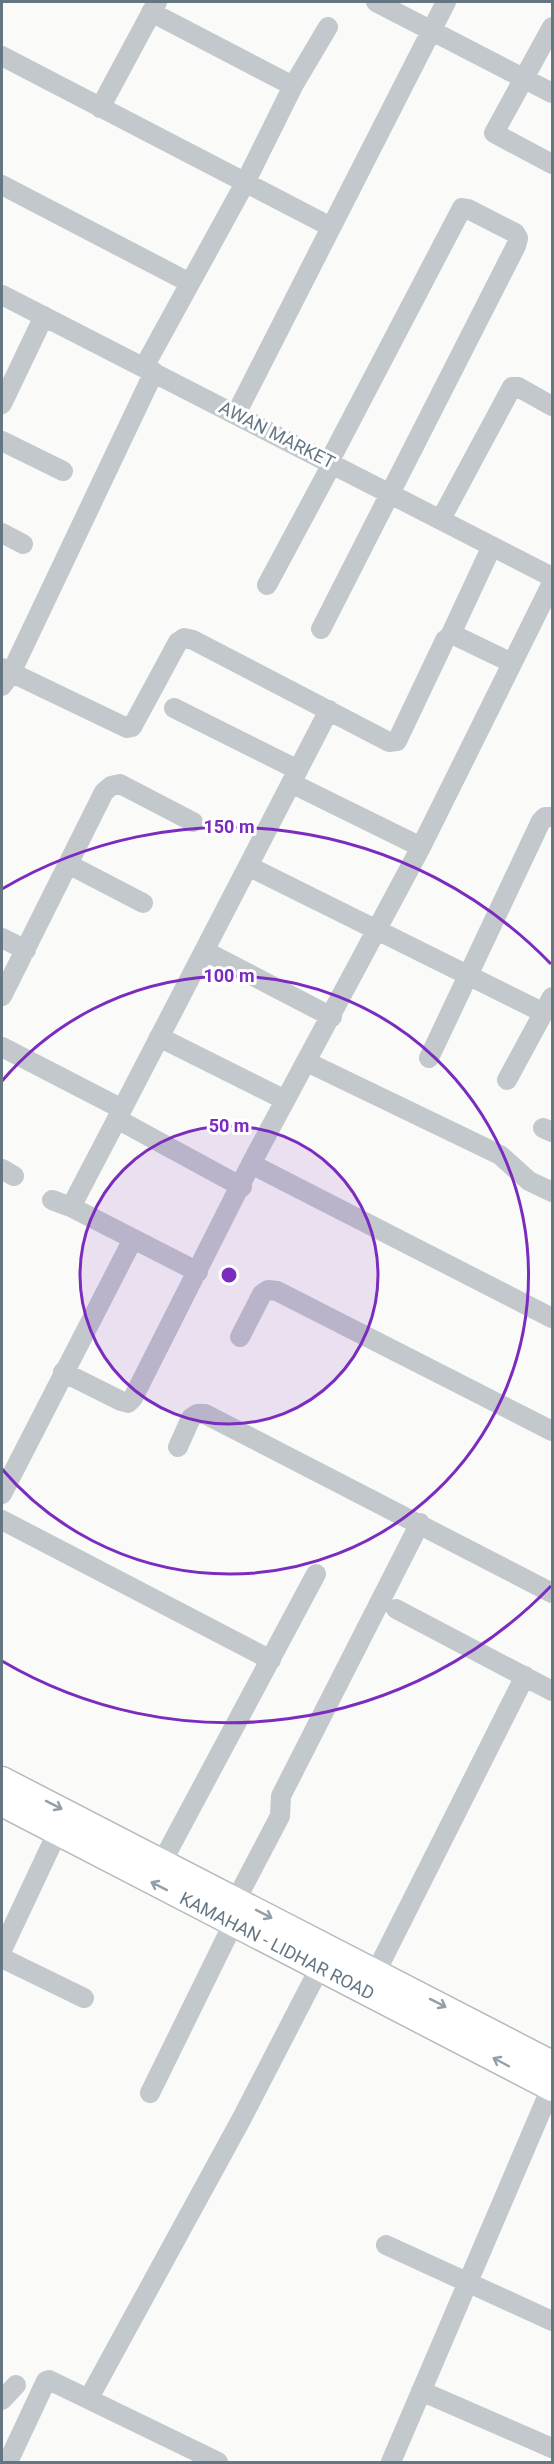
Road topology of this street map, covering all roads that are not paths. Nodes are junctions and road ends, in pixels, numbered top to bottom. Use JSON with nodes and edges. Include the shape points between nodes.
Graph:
{"nodes":[{"id":1,"x":376,"y":2,"type":"edge"},
{"id":2,"x":446,"y":2,"type":"edge"},
{"id":3,"x":154,"y":7,"type":"edge"},
{"id":4,"x":328,"y":27,"type":"dead end"},
{"id":5,"x":552,"y":27,"type":"edge"},
{"id":6,"x":432,"y":30,"type":"junction"},
{"id":7,"x":2,"y":56,"type":"edge"},
{"id":8,"x":524,"y":78,"type":"junction"},
{"id":9,"x":293,"y":86,"type":"junction"},
{"id":10,"x":552,"y":93,"type":"edge"},
{"id":11,"x":100,"y":108,"type":"junction"},
{"id":12,"x":552,"y":164,"type":"edge"},
{"id":13,"x":245,"y":183,"type":"junction"},
{"id":14,"x":2,"y":185,"type":"edge"},
{"id":15,"x":331,"y":227,"type":"junction"},
{"id":16,"x":190,"y":283,"type":"junction"},
{"id":17,"x":2,"y":295,"type":"edge"},
{"id":18,"x":44,"y":316,"type":"junction"},
{"id":19,"x":149,"y":370,"type":"junction"},
{"id":20,"x":2,"y":404,"type":"edge"},
{"id":21,"x":552,"y":406,"type":"edge"},
{"id":22,"x":236,"y":414,"type":"junction"},
{"id":23,"x":2,"y":441,"type":"edge"},
{"id":24,"x":331,"y":463,"type":"junction"},
{"id":25,"x":63,"y":471,"type":"dead end"},
{"id":26,"x":390,"y":492,"type":"junction"},
{"id":27,"x":441,"y":519,"type":"junction"},
{"id":28,"x":2,"y":533,"type":"edge"},
{"id":29,"x":23,"y":544,"type":"dead end"},
{"id":30,"x":492,"y":546,"type":"junction"},
{"id":31,"x":552,"y":577,"type":"edge"},
{"id":32,"x":552,"y":583,"type":"edge"},
{"id":33,"x":267,"y":585,"type":"dead end"},
{"id":34,"x":321,"y":629,"type":"dead end"},
{"id":35,"x":450,"y":636,"type":"junction"},
{"id":36,"x":512,"y":663,"type":"junction"},
{"id":37,"x":5,"y":676,"type":"edge"},
{"id":38,"x":174,"y":708,"type":"dead end"},
{"id":39,"x":329,"y":710,"type":"junction"},
{"id":40,"x":295,"y":777,"type":"junction"},
{"id":41,"x":552,"y":818,"type":"edge"},
{"id":42,"x":193,"y":822,"type":"dead end"},
{"id":43,"x":421,"y":848,"type":"junction"},
{"id":44,"x":68,"y":864,"type":"junction"},
{"id":45,"x":248,"y":866,"type":"junction"},
{"id":46,"x":143,"y":903,"type":"dead end"},
{"id":47,"x":376,"y":928,"type":"junction"},
{"id":48,"x":2,"y":938,"type":"edge"},
{"id":49,"x":26,"y":950,"type":"junction"},
{"id":50,"x":205,"y":951,"type":"junction"},
{"id":51,"x":467,"y":975,"type":"junction"},
{"id":52,"x":2,"y":996,"type":"edge"},
{"id":53,"x":548,"y":1005,"type":"edge"},
{"id":54,"x":332,"y":1017,"type":"junction"},
{"id":55,"x":159,"y":1037,"type":"junction"},
{"id":56,"x":2,"y":1047,"type":"edge"},
{"id":57,"x":429,"y":1058,"type":"dead end"},
{"id":58,"x":307,"y":1062,"type":"junction"},
{"id":59,"x":507,"y":1080,"type":"dead end"},
{"id":60,"x":285,"y":1100,"type":"junction"},
{"id":61,"x":120,"y":1114,"type":"junction"},
{"id":62,"x":251,"y":1164,"type":"junction"},
{"id":63,"x":242,"y":1187,"type":"junction"},
{"id":64,"x":552,"y":1192,"type":"edge"},
{"id":65,"x":52,"y":1200,"type":"dead end"},
{"id":66,"x":71,"y":1207,"type":"junction"},
{"id":67,"x":132,"y":1239,"type":"junction"},
{"id":68,"x":198,"y":1272,"type":"junction"},
{"id":69,"x":552,"y":1318,"type":"edge"},
{"id":70,"x":240,"y":1337,"type":"dead end"},
{"id":71,"x":63,"y":1372,"type":"junction"},
{"id":72,"x":552,"y":1431,"type":"edge"},
{"id":73,"x":178,"y":1447,"type":"dead end"},
{"id":74,"x":2,"y":1494,"type":"edge"},
{"id":75,"x":2,"y":1520,"type":"edge"},
{"id":76,"x":420,"y":1523,"type":"junction"},
{"id":77,"x":316,"y":1574,"type":"dead end"},
{"id":78,"x":552,"y":1593,"type":"edge"},
{"id":79,"x":396,"y":1609,"type":"dead end"},
{"id":80,"x":271,"y":1660,"type":"junction"},
{"id":81,"x":525,"y":1676,"type":"junction"},
{"id":82,"x":552,"y":1691,"type":"edge"},
{"id":83,"x":2,"y":1779,"type":"edge"},
{"id":84,"x":2,"y":1804,"type":"edge"},
{"id":85,"x":57,"y":1833,"type":"junction"},
{"id":86,"x":162,"y":1862,"type":"junction"},
{"id":87,"x":236,"y":1900,"type":"junction"},
{"id":88,"x":233,"y":1924,"type":"junction"},
{"id":89,"x":2,"y":1950,"type":"edge"},
{"id":90,"x":2,"y":1958,"type":"edge"},
{"id":91,"x":320,"y":1967,"type":"junction"},
{"id":92,"x":376,"y":1972,"type":"junction"},
{"id":93,"x":84,"y":1998,"type":"dead end"},
{"id":94,"x":552,"y":2063,"type":"edge"},
{"id":95,"x":552,"y":2088,"type":"edge"},
{"id":96,"x":150,"y":2093,"type":"dead end"},
{"id":97,"x":386,"y":2245,"type":"dead end"},
{"id":98,"x":468,"y":2282,"type":"junction"},
{"id":99,"x":552,"y":2320,"type":"edge"},
{"id":100,"x":15,"y":2385,"type":"dead end"},
{"id":101,"x":421,"y":2391,"type":"junction"},
{"id":102,"x":89,"y":2398,"type":"junction"},
{"id":103,"x":2,"y":2400,"type":"edge"},
{"id":104,"x":552,"y":2448,"type":"edge"},
{"id":105,"x":8,"y":2463,"type":"edge"},
{"id":106,"x":218,"y":2463,"type":"edge"},
{"id":107,"x":390,"y":2463,"type":"edge"}],
"edges":[{"from":1,"to":6,"type":"street"},
{"from":2,"to":6,"type":"street"},
{"from":3,"to":9,"type":"street"},
{"from":3,"to":11,"type":"street"},
{"from":4,"to":9,"type":"street"},
{"from":5,"to":8,"type":"street"},
{"from":6,"to":8,"type":"street"},
{"from":6,"to":15,"type":"street"},
{"from":7,"to":11,"type":"street"},
{"from":8,"to":10,"type":"street"},
{"from":8,"to":12,"type":"street","via":[[494,133]]},
{"from":9,"to":13,"type":"street"},
{"from":11,"to":13,"type":"street"},
{"from":13,"to":15,"type":"street"},
{"from":13,"to":16,"type":"street"},
{"from":14,"to":16,"type":"street"},
{"from":15,"to":22,"type":"street"},
{"from":16,"to":19,"type":"street"},
{"from":17,"to":18,"type":"street","name":"AWAN MARKET"},
{"from":18,"to":19,"type":"street","name":"AWAN MARKET"},
{"from":18,"to":20,"type":"street"},
{"from":19,"to":22,"type":"street","name":"AWAN MARKET"},
{"from":19,"to":37,"type":"street"},
{"from":21,"to":27,"type":"street","via":[[512,387]]},
{"from":22,"to":24,"type":"street","name":"AWAN MARKET"},
{"from":23,"to":25,"type":"street"},
{"from":24,"to":26,"type":"street","name":"AWAN MARKET"},
{"from":24,"to":26,"type":"street","via":[[458,214],[462,208],[468,209],[515,233],[516,246]]},
{"from":24,"to":33,"type":"street"},
{"from":26,"to":27,"type":"street","name":"AWAN MARKET"},
{"from":26,"to":34,"type":"street"},
{"from":27,"to":30,"type":"street","name":"AWAN MARKET"},
{"from":28,"to":29,"type":"street"},
{"from":30,"to":31,"type":"street","name":"AWAN MARKET"},
{"from":30,"to":35,"type":"street"},
{"from":32,"to":36,"type":"street"},
{"from":35,"to":36,"type":"street"},
{"from":35,"to":39,"type":"street","via":[[397,741],[389,742]]},
{"from":36,"to":43,"type":"street"},
{"from":37,"to":39,"type":"street","via":[[132,727],[178,642],[184,638]]},
{"from":38,"to":40,"type":"street"},
{"from":39,"to":40,"type":"street"},
{"from":40,"to":43,"type":"street"},
{"from":40,"to":45,"type":"street"},
{"from":41,"to":51,"type":"street","via":[[541,821]]},
{"from":42,"to":44,"type":"street","via":[[120,784],[111,786],[104,792]]},
{"from":43,"to":47,"type":"street"},
{"from":44,"to":46,"type":"street"},
{"from":44,"to":49,"type":"street"},
{"from":45,"to":47,"type":"street"},
{"from":45,"to":50,"type":"street"},
{"from":47,"to":51,"type":"street"},
{"from":47,"to":54,"type":"street"},
{"from":48,"to":49,"type":"street"},
{"from":49,"to":52,"type":"street"},
{"from":50,"to":54,"type":"street"},
{"from":50,"to":55,"type":"street"},
{"from":51,"to":53,"type":"street"},
{"from":51,"to":57,"type":"street"},
{"from":53,"to":59,"type":"street"},
{"from":54,"to":58,"type":"street"},
{"from":55,"to":60,"type":"street"},
{"from":55,"to":61,"type":"street"},
{"from":56,"to":61,"type":"street"},
{"from":58,"to":60,"type":"street"},
{"from":58,"to":64,"type":"street","via":[[500,1155],[529,1181]]},
{"from":60,"to":62,"type":"street"},
{"from":61,"to":63,"type":"street"},
{"from":61,"to":66,"type":"street"},
{"from":62,"to":63,"type":"street"},
{"from":62,"to":69,"type":"street"},
{"from":63,"to":68,"type":"street"},
{"from":65,"to":66,"type":"street"},
{"from":66,"to":67,"type":"street"},
{"from":67,"to":68,"type":"street"},
{"from":67,"to":71,"type":"street"},
{"from":68,"to":71,"type":"street","via":[[128,1403]]},
{"from":70,"to":72,"type":"street","via":[[262,1294],[277,1291]]},
{"from":71,"to":74,"type":"street"},
{"from":73,"to":76,"type":"street","via":[[191,1418],[205,1414]]},
{"from":75,"to":80,"type":"street"},
{"from":76,"to":78,"type":"street"},
{"from":76,"to":87,"type":"street","via":[[281,1796],[280,1816]]},
{"from":77,"to":80,"type":"street"},
{"from":79,"to":81,"type":"street"},
{"from":80,"to":86,"type":"street"},
{"from":81,"to":82,"type":"street"},
{"from":81,"to":92,"type":"street"},
{"from":83,"to":86,"type":"main road","name":"KAMAHAN - LIDHAR ROAD","one_way":true},
{"from":84,"to":85,"type":"main road","name":"KAMAHAN - LIDHAR ROAD"},
{"from":88,"to":85,"type":"main road","name":"KAMAHAN - LIDHAR ROAD","one_way":true},
{"from":85,"to":89,"type":"street"},
{"from":86,"to":87,"type":"main road","name":"KAMAHAN - LIDHAR ROAD"},
{"from":87,"to":92,"type":"main road","name":"KAMAHAN - LIDHAR ROAD","one_way":true},
{"from":88,"to":91,"type":"main road","name":"KAMAHAN - LIDHAR ROAD"},
{"from":88,"to":96,"type":"street"},
{"from":90,"to":93,"type":"street"},
{"from":95,"to":91,"type":"main road","name":"KAMAHAN - LIDHAR ROAD","one_way":true},
{"from":91,"to":102,"type":"street"},
{"from":92,"to":94,"type":"main road","name":"KAMAHAN - LIDHAR ROAD","one_way":true},
{"from":95,"to":98,"type":"street"},
{"from":97,"to":98,"type":"street"},
{"from":98,"to":99,"type":"street"},
{"from":98,"to":101,"type":"street"},
{"from":100,"to":103,"type":"street"},
{"from":101,"to":104,"type":"street"},
{"from":101,"to":107,"type":"street"},
{"from":102,"to":105,"type":"street","via":[[52,2380],[46,2381]]},
{"from":102,"to":106,"type":"street"}]}
